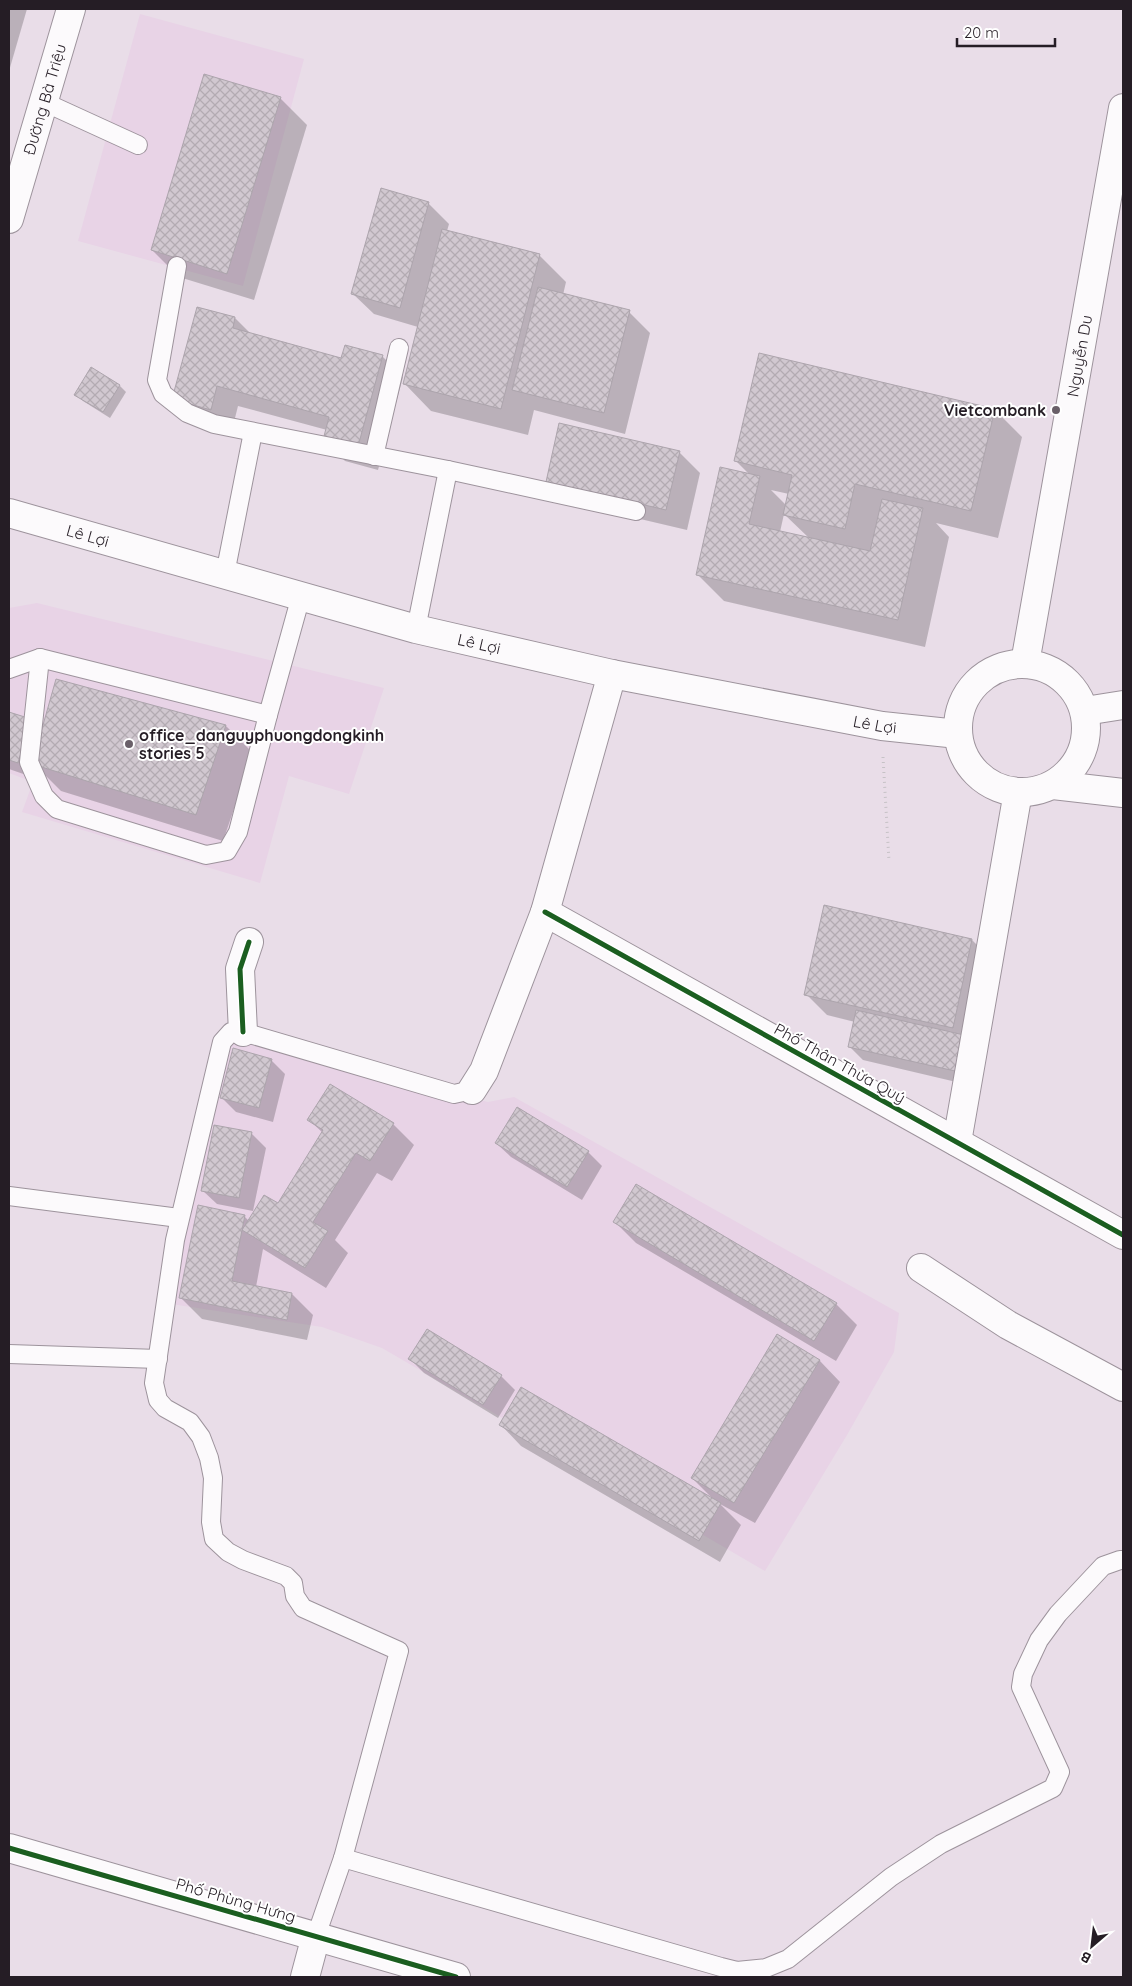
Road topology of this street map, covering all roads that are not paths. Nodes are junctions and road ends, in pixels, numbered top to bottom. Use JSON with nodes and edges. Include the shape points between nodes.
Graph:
{"nodes":[{"id":1,"x":71,"y":9,"type":"edge"},
{"id":2,"x":44,"y":102,"type":"junction"},
{"id":3,"x":1123,"y":108,"type":"edge"},
{"id":4,"x":138,"y":145,"type":"dead end"},
{"id":5,"x":9,"y":219,"type":"edge"},
{"id":6,"x":176,"y":266,"type":"dead end"},
{"id":7,"x":399,"y":348,"type":"dead end"},
{"id":8,"x":253,"y":432,"type":"junction"},
{"id":9,"x":374,"y":456,"type":"junction"},
{"id":10,"x":448,"y":470,"type":"junction"},
{"id":11,"x":636,"y":511,"type":"dead end"},
{"id":12,"x":9,"y":513,"type":"edge"},
{"id":13,"x":225,"y":574,"type":"junction"},
{"id":14,"x":301,"y":596,"type":"junction"},
{"id":15,"x":416,"y":629,"type":"junction"},
{"id":16,"x":40,"y":658,"type":"junction"},
{"id":17,"x":1025,"y":663,"type":"junction"},
{"id":18,"x":9,"y":669,"type":"edge"},
{"id":19,"x":612,"y":674,"type":"junction"},
{"id":20,"x":1123,"y":704,"type":"edge"},
{"id":21,"x":1085,"y":711,"type":"junction"},
{"id":22,"x":268,"y":715,"type":"junction"},
{"id":23,"x":958,"y":734,"type":"junction"},
{"id":24,"x":1053,"y":785,"type":"junction"},
{"id":25,"x":1018,"y":792,"type":"junction"},
{"id":26,"x":1123,"y":793,"type":"edge"},
{"id":27,"x":545,"y":912,"type":"junction"},
{"id":28,"x":249,"y":942,"type":"dead end"},
{"id":29,"x":243,"y":1032,"type":"junction"},
{"id":30,"x":472,"y":1090,"type":"joint"},
{"id":31,"x":957,"y":1142,"type":"junction"},
{"id":32,"x":9,"y":1196,"type":"edge"},
{"id":33,"x":179,"y":1218,"type":"junction"},
{"id":34,"x":1123,"y":1235,"type":"edge"},
{"id":35,"x":921,"y":1268,"type":"dead end"},
{"id":36,"x":9,"y":1354,"type":"edge"},
{"id":37,"x":158,"y":1359,"type":"junction"},
{"id":38,"x":1123,"y":1387,"type":"edge"},
{"id":39,"x":1123,"y":1560,"type":"edge"},
{"id":40,"x":9,"y":1848,"type":"edge"},
{"id":41,"x":343,"y":1858,"type":"junction"},
{"id":42,"x":316,"y":1936,"type":"junction"},
{"id":43,"x":720,"y":1972,"type":"edge"},
{"id":44,"x":305,"y":1977,"type":"edge"},
{"id":45,"x":456,"y":1977,"type":"edge"}],
"edges":[{"from":1,"to":2,"type":"main road","name":"Đường Bà Triệu"},
{"from":2,"to":4,"type":"lane"},
{"from":2,"to":5,"type":"main road","name":"Đường Bà Triệu"},
{"from":3,"to":17,"type":"main road","name":"Nguyễn Du"},
{"from":6,"to":8,"type":"lane","via":[[157,380],[164,394],[187,413],[214,424]]},
{"from":7,"to":9,"type":"lane"},
{"from":8,"to":9,"type":"lane"},
{"from":8,"to":13,"type":"lane"},
{"from":9,"to":10,"type":"lane"},
{"from":10,"to":11,"type":"lane"},
{"from":10,"to":15,"type":"lane"},
{"from":12,"to":13,"type":"main road","name":"Lê Lợi"},
{"from":13,"to":14,"type":"main road","name":"Lê Lợi"},
{"from":14,"to":15,"type":"main road","name":"Lê Lợi"},
{"from":14,"to":22,"type":"lane"},
{"from":15,"to":19,"type":"main road","name":"Lê Lợi"},
{"from":16,"to":18,"type":"lane"},
{"from":16,"to":22,"type":"lane"},
{"from":16,"to":22,"type":"lane","via":[[29,762],[44,796],[57,810],[206,855],[227,850],[238,832]]},
{"from":17,"to":21,"type":"main road","via":[[1051,670],[1065,681]]},
{"from":17,"to":23,"type":"main road","via":[[1003,666],[984,675],[969,692],[959,712]]},
{"from":19,"to":23,"type":"main road","name":"Lê Lợi","via":[[882,726]]},
{"from":19,"to":27,"type":"main road"},
{"from":20,"to":21,"type":"main road"},
{"from":21,"to":24,"type":"main road","via":[[1087,732],[1082,753],[1070,771]]},
{"from":23,"to":25,"type":"main road","via":[[964,755],[977,774],[996,786]]},
{"from":24,"to":25,"type":"main road","via":[[1036,791]]},
{"from":24,"to":26,"type":"main road"},
{"from":25,"to":31,"type":"main road"},
{"from":27,"to":30,"type":"main road","via":[[484,1071]]},
{"from":27,"to":31,"type":"main road","name":"Phố Thân Thừa Quý"},
{"from":28,"to":29,"type":"main road","via":[[240,969]]},
{"from":29,"to":30,"type":"lane","via":[[454,1094]]},
{"from":29,"to":33,"type":"lane","via":[[231,1032],[222,1042]]},
{"from":31,"to":34,"type":"main road","name":"Phố Thân Thừa Quý"},
{"from":32,"to":33,"type":"lane"},
{"from":33,"to":37,"type":"lane"},
{"from":35,"to":38,"type":"main road","via":[[1008,1325]]},
{"from":36,"to":37,"type":"lane"},
{"from":37,"to":41,"type":"lane","via":[[154,1383],[158,1400],[165,1408],[190,1422],[201,1437],[209,1458],[213,1478],[211,1522],[214,1539],[243,1560],[286,1576],[293,1583],[295,1596],[303,1608],[399,1651]]},
{"from":39,"to":43,"type":"lane","via":[[1103,1566],[1058,1614],[1039,1640],[1023,1674],[1021,1687],[1060,1772],[1052,1788],[940,1844],[891,1877],[788,1959],[766,1968]]},
{"from":40,"to":42,"type":"main road","name":"Phố Phùng Hưng"},
{"from":41,"to":42,"type":"lane"},
{"from":41,"to":43,"type":"lane"},
{"from":42,"to":44,"type":"main road"},
{"from":42,"to":45,"type":"main road","name":"Phố Phùng Hưng"}]}
